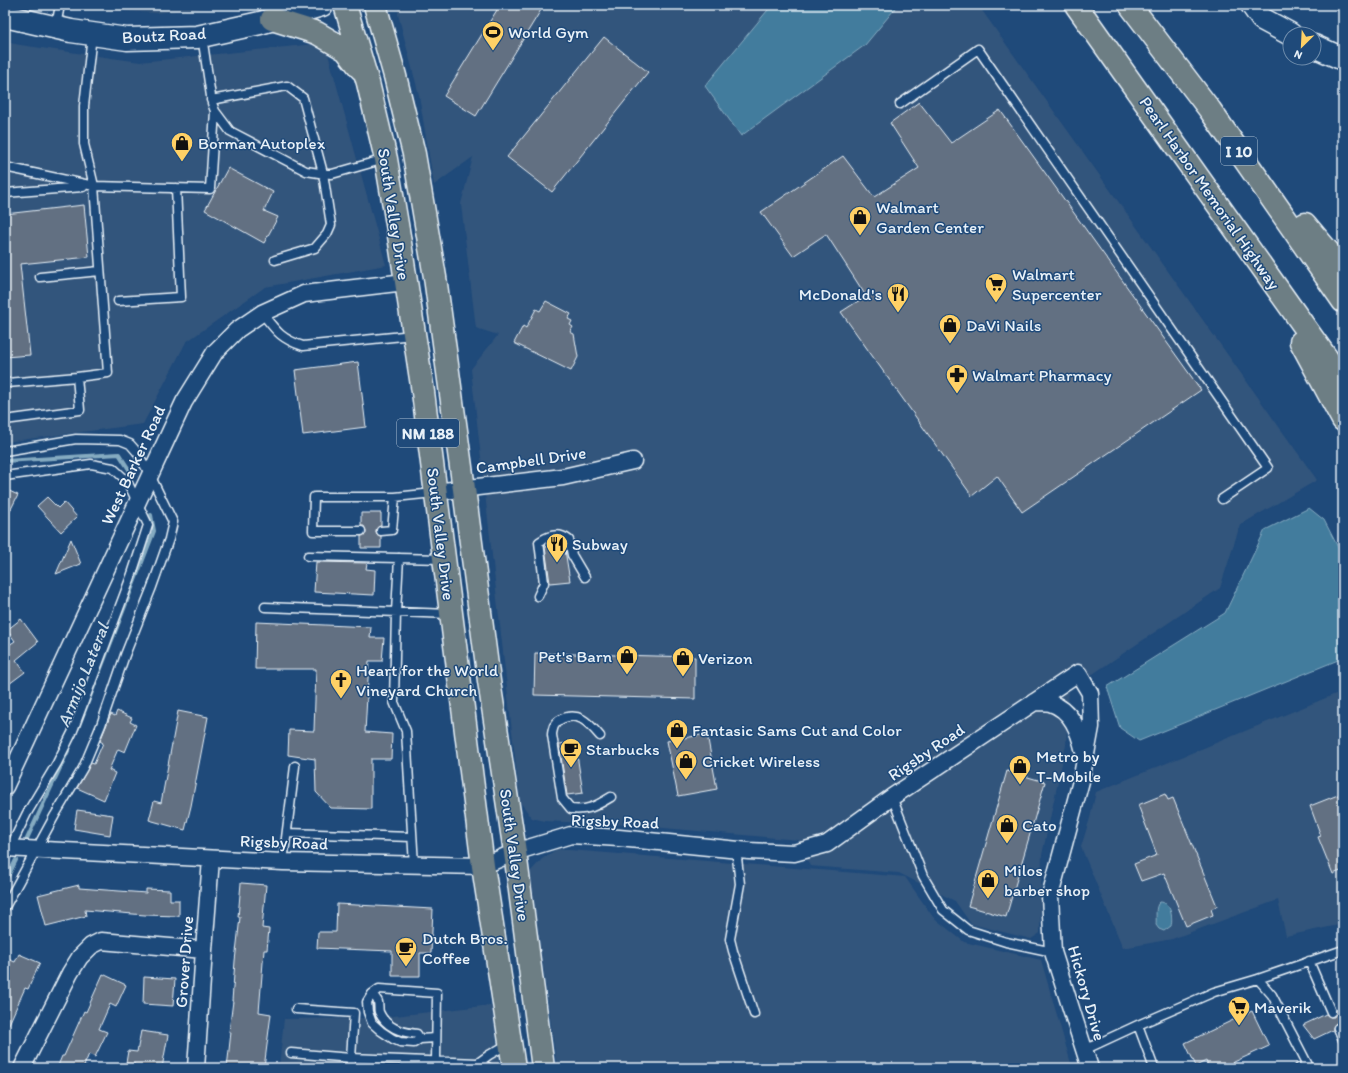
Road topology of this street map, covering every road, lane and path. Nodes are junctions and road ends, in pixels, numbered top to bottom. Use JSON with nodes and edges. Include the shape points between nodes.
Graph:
{"nodes":[{"id":1,"x":60,"y":5,"type":"edge"},
{"id":2,"x":322,"y":5,"type":"edge"},
{"id":3,"x":345,"y":5,"type":"edge"},
{"id":4,"x":375,"y":5,"type":"edge"},
{"id":5,"x":1076,"y":5,"type":"edge"},
{"id":6,"x":1130,"y":5,"type":"edge"},
{"id":7,"x":1252,"y":5,"type":"edge"},
{"id":8,"x":14,"y":16,"type":"edge"},
{"id":9,"x":272,"y":19,"type":"junction"},
{"id":10,"x":56,"y":28,"type":"junction"},
{"id":11,"x":1282,"y":30,"type":"edge"},
{"id":12,"x":92,"y":34,"type":"junction"},
{"id":13,"x":202,"y":35,"type":"junction"},
{"id":14,"x":1322,"y":50,"type":"edge"},
{"id":15,"x":1343,"y":59,"type":"edge"},
{"id":16,"x":365,"y":74,"type":"junction"},
{"id":17,"x":211,"y":100,"type":"junction"},
{"id":18,"x":900,"y":104,"type":"dead end"},
{"id":19,"x":1210,"y":110,"type":"junction"},
{"id":20,"x":214,"y":111,"type":"junction"},
{"id":21,"x":386,"y":159,"type":"junction"},
{"id":22,"x":5,"y":167,"type":"edge"},
{"id":23,"x":323,"y":173,"type":"junction"},
{"id":24,"x":94,"y":186,"type":"junction"},
{"id":25,"x":176,"y":188,"type":"junction"},
{"id":26,"x":5,"y":192,"type":"edge"},
{"id":27,"x":1256,"y":256,"type":"junction"},
{"id":28,"x":275,"y":260,"type":"dead end"},
{"id":29,"x":1343,"y":269,"type":"edge"},
{"id":30,"x":100,"y":272,"type":"junction"},
{"id":31,"x":40,"y":277,"type":"dead end"},
{"id":32,"x":405,"y":282,"type":"junction"},
{"id":33,"x":118,"y":301,"type":"dead end"},
{"id":34,"x":1343,"y":301,"type":"edge"},
{"id":35,"x":262,"y":313,"type":"junction"},
{"id":36,"x":413,"y":334,"type":"junction"},
{"id":37,"x":77,"y":377,"type":"junction"},
{"id":38,"x":1343,"y":381,"type":"edge"},
{"id":39,"x":7,"y":384,"type":"dead end"},
{"id":40,"x":5,"y":420,"type":"edge"},
{"id":41,"x":1343,"y":420,"type":"edge"},
{"id":42,"x":5,"y":451,"type":"edge"},
{"id":43,"x":633,"y":461,"type":"dead end"},
{"id":44,"x":150,"y":475,"type":"junction"},
{"id":45,"x":5,"y":476,"type":"edge"},
{"id":46,"x":464,"y":489,"type":"junction"},
{"id":47,"x":435,"y":492,"type":"junction"},
{"id":48,"x":395,"y":497,"type":"junction"},
{"id":49,"x":1222,"y":499,"type":"dead end"},
{"id":50,"x":137,"y":503,"type":"junction"},
{"id":51,"x":381,"y":531,"type":"dead end"},
{"id":52,"x":361,"y":532,"type":"dead end"},
{"id":53,"x":308,"y":556,"type":"dead end"},
{"id":54,"x":399,"y":558,"type":"junction"},
{"id":55,"x":444,"y":559,"type":"junction"},
{"id":56,"x":585,"y":577,"type":"dead end"},
{"id":57,"x":538,"y":596,"type":"dead end"},
{"id":58,"x":265,"y":607,"type":"dead end"},
{"id":59,"x":396,"y":612,"type":"junction"},
{"id":60,"x":451,"y":614,"type":"junction"},
{"id":61,"x":1078,"y":673,"type":"joint"},
{"id":62,"x":1034,"y":702,"type":"junction"},
{"id":63,"x":600,"y":736,"type":"dead end"},
{"id":64,"x":1085,"y":756,"type":"junction"},
{"id":65,"x":295,"y":766,"type":"dead end"},
{"id":66,"x":5,"y":787,"type":"edge"},
{"id":67,"x":611,"y":797,"type":"dead end"},
{"id":68,"x":892,"y":797,"type":"junction"},
{"id":69,"x":288,"y":833,"type":"junction"},
{"id":70,"x":412,"y":836,"type":"junction"},
{"id":71,"x":736,"y":849,"type":"junction"},
{"id":72,"x":36,"y":850,"type":"junction"},
{"id":73,"x":7,"y":851,"type":"edge"},
{"id":74,"x":515,"y":852,"type":"junction"},
{"id":75,"x":211,"y":859,"type":"junction"},
{"id":76,"x":283,"y":862,"type":"junction"},
{"id":77,"x":414,"y":865,"type":"junction"},
{"id":78,"x":483,"y":866,"type":"junction"},
{"id":79,"x":5,"y":907,"type":"edge"},
{"id":80,"x":204,"y":950,"type":"junction"},
{"id":81,"x":1343,"y":950,"type":"edge"},
{"id":82,"x":1053,"y":952,"type":"junction"},
{"id":83,"x":1309,"y":961,"type":"junction"},
{"id":84,"x":1258,"y":979,"type":"junction"},
{"id":85,"x":372,"y":994,"type":"junction"},
{"id":86,"x":296,"y":1009,"type":"dead end"},
{"id":87,"x":1331,"y":1012,"type":"dead end"},
{"id":88,"x":754,"y":1014,"type":"dead end"},
{"id":89,"x":1138,"y":1025,"type":"junction"},
{"id":90,"x":1338,"y":1028,"type":"dead end"},
{"id":91,"x":436,"y":1038,"type":"junction"},
{"id":92,"x":420,"y":1039,"type":"junction"},
{"id":93,"x":1343,"y":1040,"type":"edge"},
{"id":94,"x":510,"y":1043,"type":"junction"},
{"id":95,"x":1084,"y":1050,"type":"junction"},
{"id":96,"x":291,"y":1053,"type":"dead end"},
{"id":97,"x":352,"y":1058,"type":"junction"},
{"id":98,"x":436,"y":1061,"type":"junction"},
{"id":99,"x":478,"y":1063,"type":"junction"},
{"id":100,"x":390,"y":1064,"type":"edge"},
{"id":101,"x":1308,"y":1066,"type":"edge"},
{"id":102,"x":22,"y":1068,"type":"edge"},
{"id":103,"x":196,"y":1068,"type":"edge"},
{"id":104,"x":351,"y":1068,"type":"edge"},
{"id":105,"x":489,"y":1068,"type":"edge"},
{"id":106,"x":514,"y":1068,"type":"edge"},
{"id":107,"x":543,"y":1068,"type":"edge"},
{"id":108,"x":1090,"y":1068,"type":"edge"},
{"id":109,"x":1154,"y":1068,"type":"edge"},
{"id":110,"x":1299,"y":1068,"type":"edge"}],
"edges":[{"from":1,"to":10,"type":"lane"},
{"from":2,"to":9,"type":"main road","name":"Boutz Road"},
{"from":3,"to":16,"type":"main road","name":"South Valley Drive","number":"NM 188"},
{"from":4,"to":46,"type":"main road","name":"South Valley Drive","number":"NM 188","via":[[415,160],[435,278]]},
{"from":5,"to":27,"type":"main road","name":"Pearl Harbor Memorial Highway","number":"I 10"},
{"from":6,"to":19,"type":"main road","number":"I 10"},
{"from":7,"to":11,"type":"main road","via":[[1262,19]]},
{"from":8,"to":10,"type":"main road","name":"Boutz Road"},
{"from":9,"to":13,"type":"main road","name":"Boutz Road"},
{"from":9,"to":16,"type":"main road","via":[[317,34],[346,50]]},
{"from":10,"to":12,"type":"main road","name":"Boutz Road"},
{"from":12,"to":13,"type":"main road","name":"Boutz Road","via":[[127,39]]},
{"from":12,"to":24,"type":"lane","via":[[84,106],[84,144]]},
{"from":13,"to":17,"type":"lane"},
{"from":14,"to":15,"type":"main road"},
{"from":16,"to":21,"type":"main road","name":"South Valley Drive","number":"NM 188"},
{"from":17,"to":20,"type":"lane"},
{"from":17,"to":23,"type":"lane","via":[[287,86],[303,98]]},
{"from":18,"to":49,"type":"lane","via":[[978,49],[1268,468]]},
{"from":19,"to":29,"type":"main road"},
{"from":19,"to":34,"type":"main road","number":"I 10"},
{"from":20,"to":23,"type":"lane","via":[[230,131],[306,171]]},
{"from":20,"to":25,"type":"lane","via":[[210,189]]},
{"from":21,"to":23,"type":"lane","via":[[332,174]]},
{"from":21,"to":32,"type":"main road","name":"South Valley Drive","number":"NM 188"},
{"from":22,"to":24,"type":"lane"},
{"from":23,"to":28,"type":"lane","via":[[331,225],[327,234],[315,248]]},
{"from":24,"to":25,"type":"lane"},
{"from":24,"to":26,"type":"lane"},
{"from":24,"to":30,"type":"lane"},
{"from":25,"to":33,"type":"lane","via":[[181,297]]},
{"from":27,"to":38,"type":"main road","name":"Pearl Harbor Memorial Highway","number":"I 10"},
{"from":27,"to":41,"type":"main road"},
{"from":30,"to":31,"type":"lane"},
{"from":30,"to":37,"type":"lane","via":[[108,373]]},
{"from":32,"to":35,"type":"street","name":"West Barker Road","via":[[304,294]]},
{"from":32,"to":36,"type":"main road","name":"South Valley Drive","number":"NM 188"},
{"from":35,"to":36,"type":"lane","via":[[276,331],[289,342],[303,346]]},
{"from":35,"to":44,"type":"street","name":"West Barker Road","via":[[237,330],[216,352],[184,402]]},
{"from":36,"to":47,"type":"main road","name":"South Valley Drive","number":"NM 188"},
{"from":37,"to":39,"type":"lane"},
{"from":37,"to":40,"type":"lane","via":[[80,410]]},
{"from":42,"to":44,"type":"lane","via":[[76,439],[120,440],[130,444],[137,452]]},
{"from":43,"to":46,"type":"street","name":"Campbell Drive","via":[[563,476]]},
{"from":44,"to":50,"type":"street","name":"West Barker Road"},
{"from":44,"to":72,"type":"lane","via":[[173,522],[169,539],[83,768]]},
{"from":45,"to":50,"type":"lane","via":[[91,464],[113,468],[127,481]]},
{"from":46,"to":47,"type":"street","name":"Campbell Drive"},
{"from":46,"to":74,"type":"main road","name":"South Valley Drive","number":"NM 188"},
{"from":47,"to":48,"type":"lane"},
{"from":47,"to":55,"type":"main road","name":"South Valley Drive","number":"NM 188"},
{"from":48,"to":51,"type":"lane","via":[[392,530]]},
{"from":48,"to":52,"type":"lane","via":[[314,497],[313,531]]},
{"from":50,"to":66,"type":"street","name":"West Barker Road"},
{"from":50,"to":73,"type":"lane","via":[[148,526],[132,574],[72,733]]},
{"from":53,"to":54,"type":"lane"},
{"from":54,"to":55,"type":"lane"},
{"from":54,"to":59,"type":"lane"},
{"from":55,"to":60,"type":"main road","name":"South Valley Drive","number":"NM 188"},
{"from":56,"to":57,"type":"lane","via":[[572,555],[569,540],[563,535],[547,536],[539,542],[544,583]]},
{"from":58,"to":59,"type":"lane"},
{"from":59,"to":60,"type":"lane"},
{"from":59,"to":70,"type":"lane","via":[[394,702],[406,731]]},
{"from":60,"to":78,"type":"main road","name":"South Valley Drive","number":"NM 188"},
{"from":61,"to":62,"type":"street","name":"Rigsby Road"},
{"from":61,"to":64,"type":"street","name":"Hickory Drive","via":[[1090,693],[1091,726]]},
{"from":62,"to":64,"type":"street","via":[[1050,703],[1068,713],[1079,732]]},
{"from":62,"to":68,"type":"street","name":"Rigsby Road"},
{"from":63,"to":67,"type":"lane","via":[[580,718],[561,718],[554,726],[552,736],[562,798],[571,809],[582,811]]},
{"from":64,"to":82,"type":"street","name":"Hickory Drive","via":[[1081,781],[1050,896]]},
{"from":65,"to":69,"type":"lane"},
{"from":68,"to":71,"type":"street","name":"Rigsby Road","via":[[827,844],[794,853]]},
{"from":68,"to":82,"type":"lane","via":[[923,876],[943,910],[968,930],[1006,942]]},
{"from":69,"to":70,"type":"lane"},
{"from":69,"to":76,"type":"lane"},
{"from":70,"to":77,"type":"lane"},
{"from":71,"to":74,"type":"street","name":"Rigsby Road","via":[[571,835]]},
{"from":71,"to":88,"type":"lane","via":[[740,884],[730,939]]},
{"from":72,"to":73,"type":"street","name":"Rigsby Road"},
{"from":72,"to":75,"type":"street","name":"Rigsby Road"},
{"from":72,"to":79,"type":"lane"},
{"from":74,"to":78,"type":"street","name":"Rigsby Road"},
{"from":74,"to":107,"type":"main road","name":"South Valley Drive","number":"NM 188"},
{"from":75,"to":76,"type":"street","name":"Rigsby Road"},
{"from":75,"to":80,"type":"street","name":"Grover Drive"},
{"from":76,"to":77,"type":"street","name":"Rigsby Road"},
{"from":77,"to":78,"type":"street","name":"Rigsby Road"},
{"from":78,"to":94,"type":"main road","name":"South Valley Drive","number":"NM 188"},
{"from":80,"to":102,"type":"street","via":[[101,942],[91,946],[70,973]]},
{"from":80,"to":103,"type":"street","name":"Grover Drive"},
{"from":81,"to":83,"type":"lane"},
{"from":82,"to":95,"type":"street","name":"Hickory Drive"},
{"from":83,"to":84,"type":"lane"},
{"from":83,"to":87,"type":"lane"},
{"from":84,"to":89,"type":"lane","via":[[1214,992]]},
{"from":84,"to":101,"type":"lane","via":[[1272,994]]},
{"from":85,"to":91,"type":"lane","via":[[379,989],[437,993]]},
{"from":85,"to":92,"type":"lane","via":[[378,1002],[384,1020],[392,1027],[417,1034]]},
{"from":85,"to":92,"type":"lane","via":[[367,1002],[372,1023],[400,1042],[414,1043]]},
{"from":86,"to":97,"type":"lane","via":[[354,1013]]},
{"from":89,"to":95,"type":"lane"},
{"from":89,"to":109,"type":"lane"},
{"from":90,"to":93,"type":"lane"},
{"from":91,"to":92,"type":"lane"},
{"from":91,"to":98,"type":"lane"},
{"from":94,"to":99,"type":"lane"},
{"from":94,"to":106,"type":"main road","name":"South Valley Drive","number":"NM 188"},
{"from":95,"to":108,"type":"street","name":"Hickory Drive"},
{"from":96,"to":97,"type":"lane"},
{"from":97,"to":100,"type":"lane"},
{"from":97,"to":104,"type":"lane"},
{"from":98,"to":99,"type":"lane"},
{"from":98,"to":100,"type":"lane"},
{"from":99,"to":105,"type":"lane"},
{"from":101,"to":110,"type":"lane"}]}
